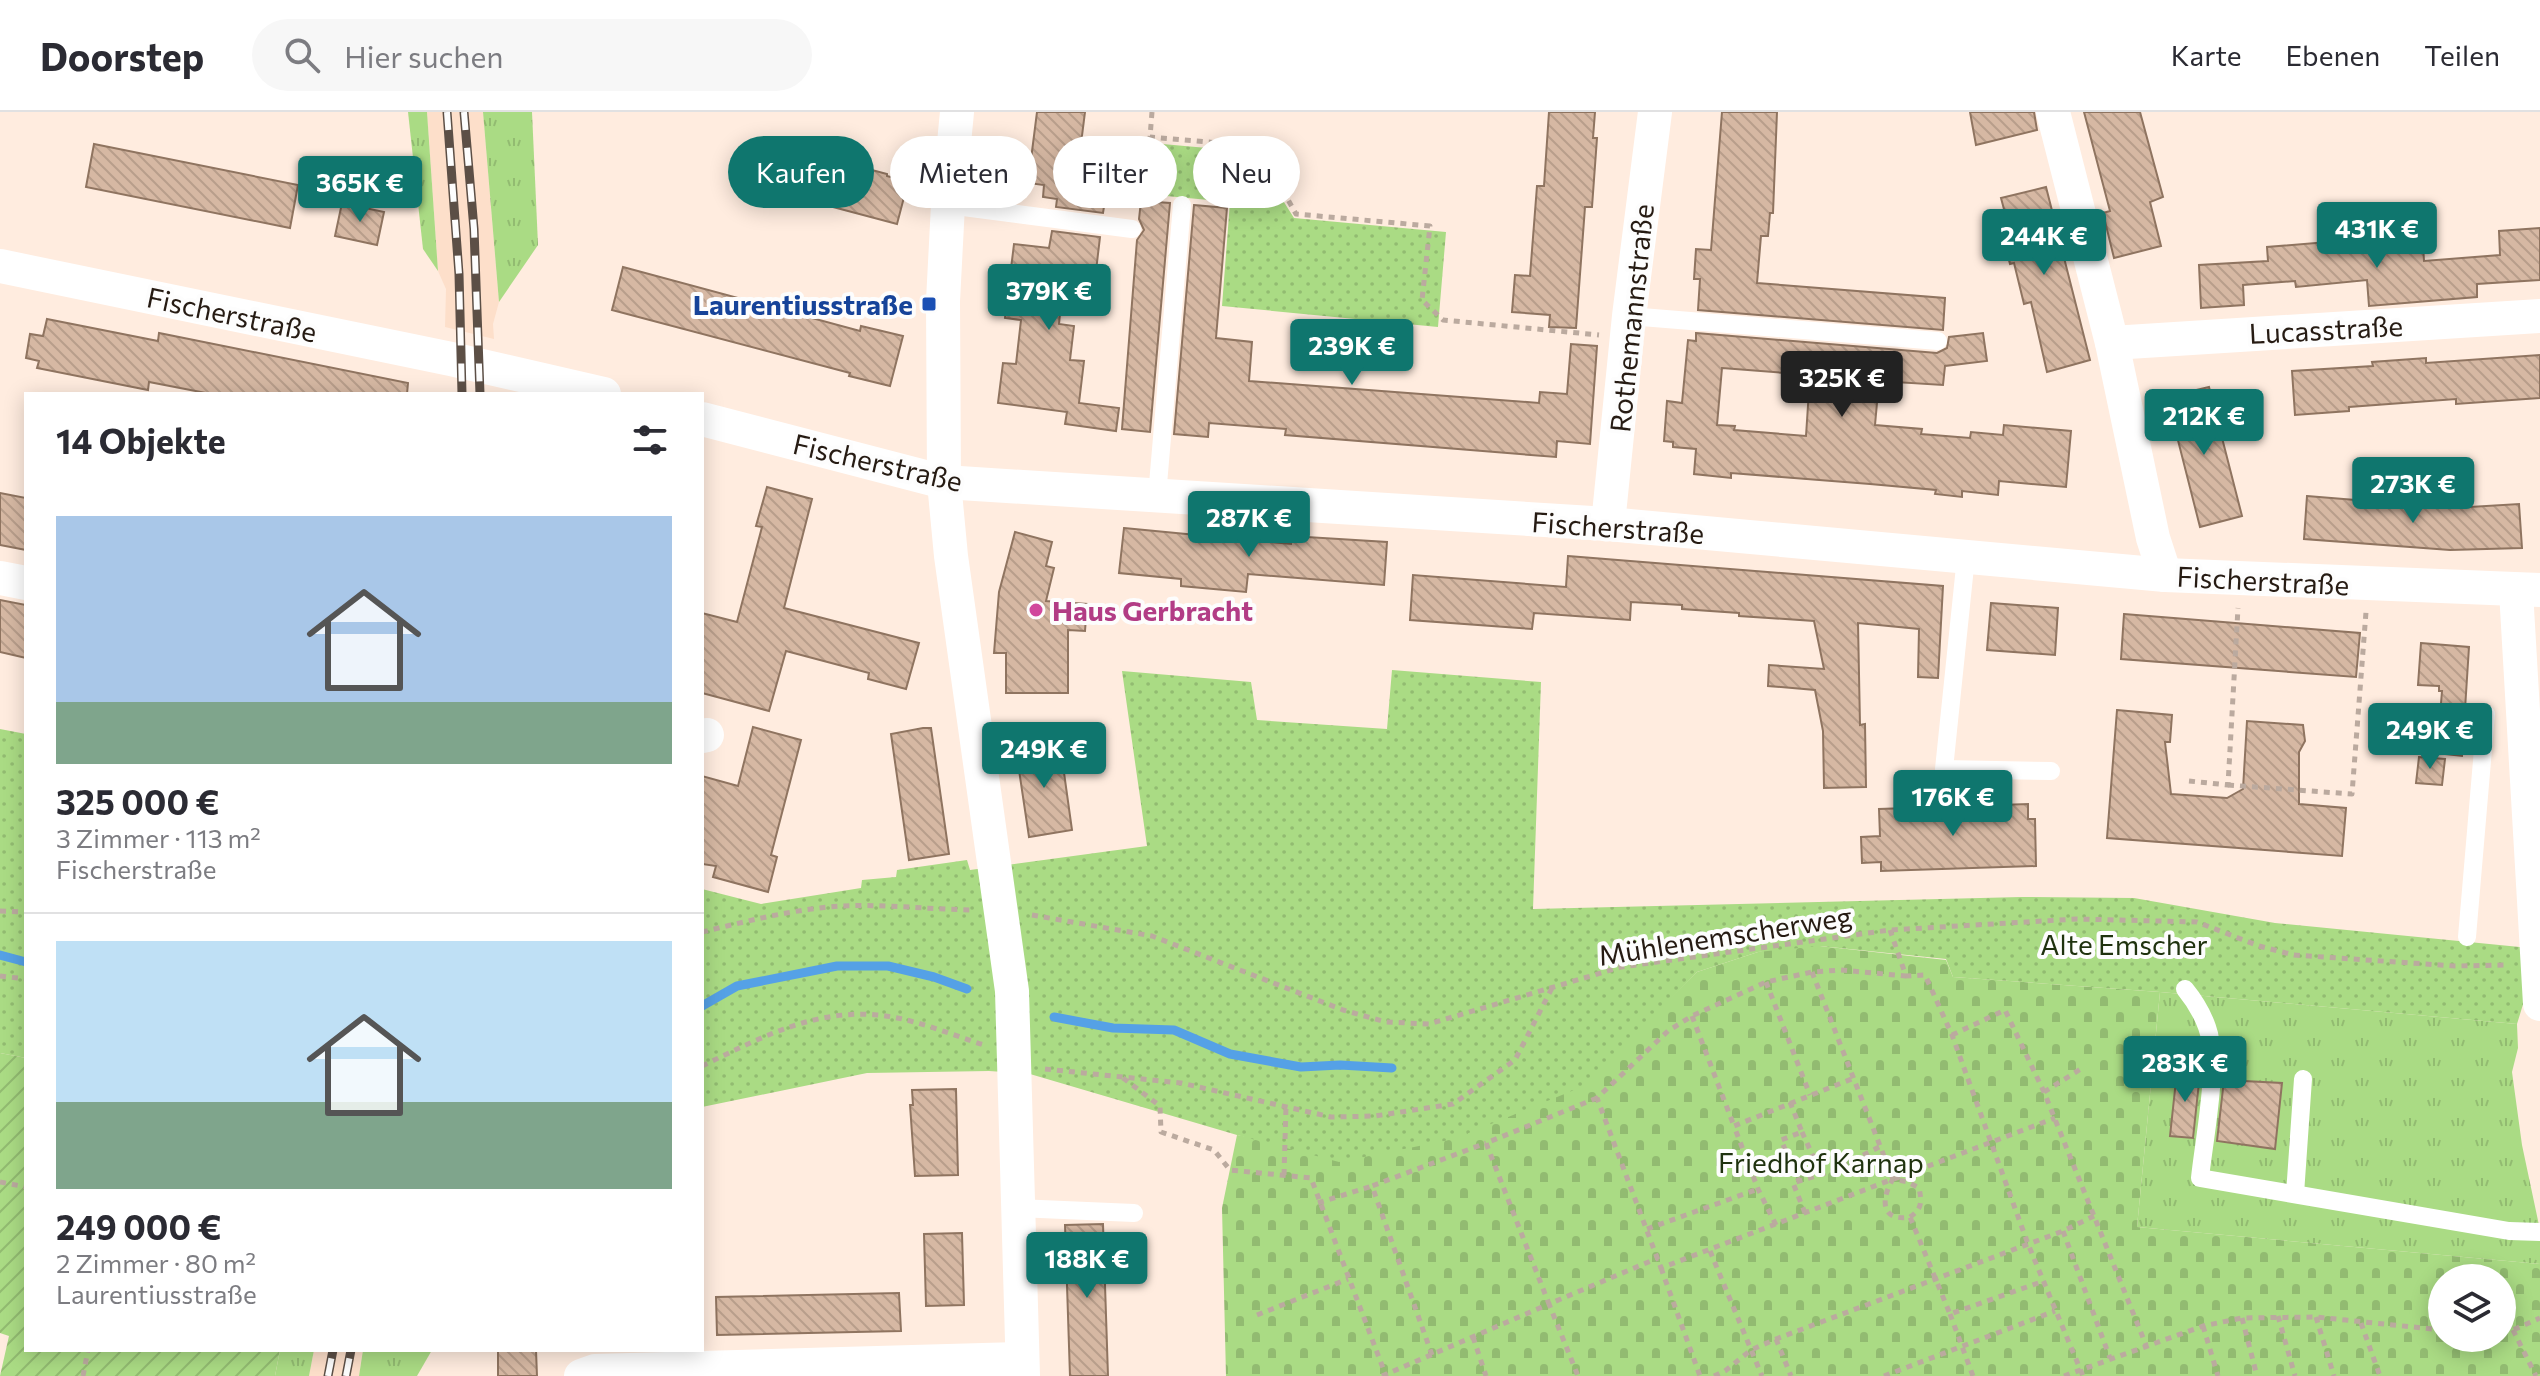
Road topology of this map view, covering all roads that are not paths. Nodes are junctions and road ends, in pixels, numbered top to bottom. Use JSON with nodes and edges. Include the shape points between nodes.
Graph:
{"nodes":[{"id":1,"x":957,"y":112,"type":"edge"},
{"id":2,"x":1655,"y":112,"type":"edge"},
{"id":3,"x":2053,"y":112,"type":"edge"},
{"id":4,"x":955,"y":136,"type":"edge"},
{"id":5,"x":1182,"y":205,"type":"dead end"},
{"id":6,"x":948,"y":208,"type":"edge"},
{"id":7,"x":971,"y":208,"type":"edge"},
{"id":8,"x":1132,"y":229,"type":"dead end"},
{"id":9,"x":0,"y":266,"type":"edge"},
{"id":10,"x":2540,"y":316,"type":"edge"},
{"id":11,"x":1628,"y":327,"type":"junction"},
{"id":12,"x":1938,"y":341,"type":"dead end"},
{"id":13,"x":2112,"y":343,"type":"junction"},
{"id":14,"x":589,"y":392,"type":"edge"},
{"id":15,"x":704,"y":420,"type":"edge"},
{"id":16,"x":944,"y":482,"type":"junction"},
{"id":17,"x":1157,"y":496,"type":"junction"},
{"id":18,"x":1608,"y":524,"type":"junction"},
{"id":19,"x":1966,"y":557,"type":"junction"},
{"id":20,"x":2165,"y":575,"type":"junction"},
{"id":21,"x":0,"y":578,"type":"edge"},
{"id":22,"x":24,"y":583,"type":"edge"},
{"id":23,"x":2528,"y":591,"type":"edge"},
{"id":24,"x":2486,"y":714,"type":"dead end"},
{"id":25,"x":2051,"y":771,"type":"dead end"},
{"id":26,"x":2467,"y":937,"type":"dead end"},
{"id":27,"x":2185,"y":989,"type":"dead end"},
{"id":28,"x":2540,"y":1004,"type":"edge"},
{"id":29,"x":2303,"y":1079,"type":"dead end"},
{"id":30,"x":2295,"y":1194,"type":"junction"},
{"id":31,"x":1017,"y":1208,"type":"junction"},
{"id":32,"x":1134,"y":1213,"type":"dead end"},
{"id":33,"x":2540,"y":1232,"type":"edge"},
{"id":34,"x":1023,"y":1367,"type":"edge"},
{"id":35,"x":581,"y":1376,"type":"edge"}],
"edges":[{"from":1,"to":4,"type":"street"},
{"from":2,"to":11,"type":"street","name":"Rothemannstraße"},
{"from":3,"to":13,"type":"street"},
{"from":5,"to":17,"type":"lane"},
{"from":6,"to":16,"type":"street"},
{"from":7,"to":8,"type":"lane"},
{"from":9,"to":14,"type":"street","name":"Fischerstraße"},
{"from":10,"to":13,"type":"street","name":"Lucasstraße"},
{"from":11,"to":12,"type":"lane"},
{"from":11,"to":18,"type":"street","name":"Rothemannstraße"},
{"from":13,"to":20,"type":"street"},
{"from":15,"to":16,"type":"street","name":"Fischerstraße"},
{"from":16,"to":17,"type":"street","name":"Fischerstraße"},
{"from":16,"to":31,"type":"street","via":[[1012,991]]},
{"from":17,"to":18,"type":"street","name":"Fischerstraße"},
{"from":18,"to":19,"type":"street","name":"Fischerstraße"},
{"from":19,"to":20,"type":"street","name":"Fischerstraße"},
{"from":19,"to":25,"type":"lane","via":[[1944,769]]},
{"from":20,"to":23,"type":"street","name":"Fischerstraße"},
{"from":21,"to":22,"type":"street"},
{"from":23,"to":28,"type":"street","via":[[2529,788]]},
{"from":24,"to":26,"type":"lane"},
{"from":27,"to":30,"type":"lane","via":[[2208,1028],[2212,1055],[2200,1178]]},
{"from":29,"to":30,"type":"lane"},
{"from":30,"to":33,"type":"lane"},
{"from":31,"to":32,"type":"lane"},
{"from":31,"to":34,"type":"street"},
{"from":34,"to":35,"type":"street","via":[[595,1371]]}]}
